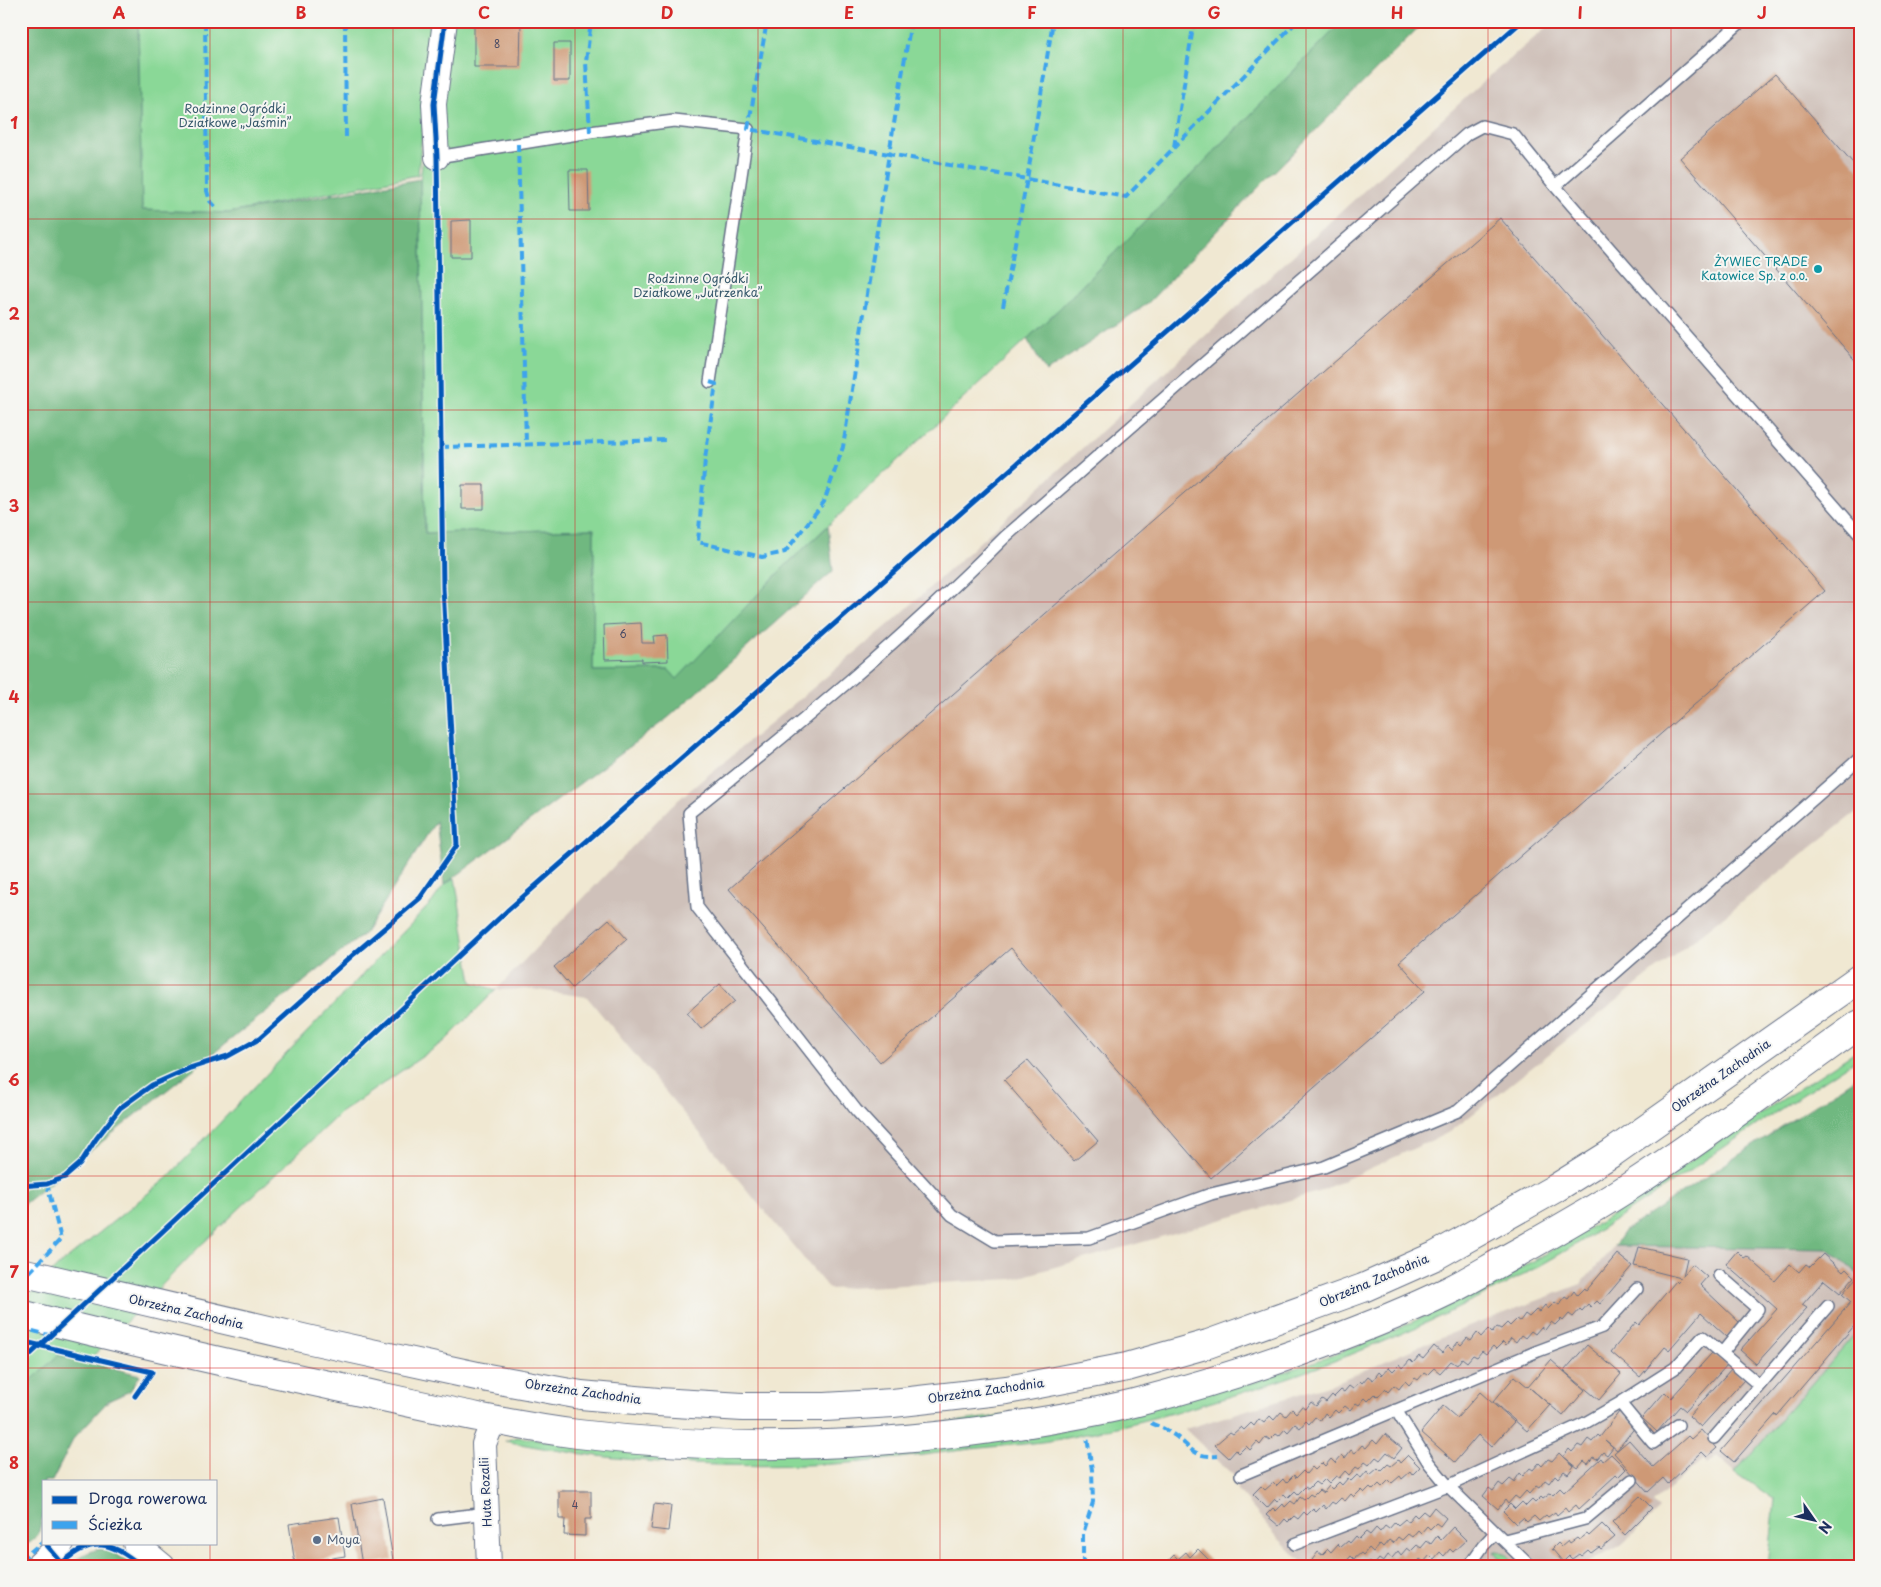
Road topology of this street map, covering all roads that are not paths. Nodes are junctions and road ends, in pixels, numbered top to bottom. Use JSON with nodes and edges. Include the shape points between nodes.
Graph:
{"nodes":[{"id":1,"x":445,"y":21,"type":"edge"},
{"id":2,"x":1742,"y":21,"type":"edge"},
{"id":3,"x":437,"y":157,"type":"joint"},
{"id":4,"x":1555,"y":186,"type":"junction"},
{"id":5,"x":710,"y":382,"type":"dead end"},
{"id":6,"x":1860,"y":535,"type":"edge"},
{"id":7,"x":1860,"y":758,"type":"edge"},
{"id":8,"x":1860,"y":978,"type":"edge"},
{"id":9,"x":1860,"y":1024,"type":"edge"},
{"id":10,"x":21,"y":1272,"type":"edge"},
{"id":11,"x":1719,"y":1274,"type":"dead end"},
{"id":12,"x":1637,"y":1289,"type":"dead end"},
{"id":13,"x":1828,"y":1306,"type":"dead end"},
{"id":14,"x":21,"y":1314,"type":"edge"},
{"id":15,"x":1722,"y":1353,"type":"junction"},
{"id":16,"x":1759,"y":1385,"type":"junction"},
{"id":17,"x":1620,"y":1403,"type":"junction"},
{"id":18,"x":1396,"y":1410,"type":"junction"},
{"id":19,"x":493,"y":1421,"type":"junction"},
{"id":20,"x":1678,"y":1425,"type":"dead end"},
{"id":21,"x":1714,"y":1438,"type":"dead end"},
{"id":22,"x":1241,"y":1475,"type":"dead end"},
{"id":23,"x":1632,"y":1480,"type":"dead end"},
{"id":24,"x":1448,"y":1486,"type":"junction"},
{"id":25,"x":487,"y":1513,"type":"junction"},
{"id":26,"x":438,"y":1519,"type":"dead end"},
{"id":27,"x":1500,"y":1537,"type":"junction"},
{"id":28,"x":61,"y":1544,"type":"edge"},
{"id":29,"x":137,"y":1544,"type":"edge"},
{"id":30,"x":1295,"y":1544,"type":"dead end"},
{"id":31,"x":37,"y":1566,"type":"edge"},
{"id":32,"x":163,"y":1566,"type":"edge"},
{"id":33,"x":489,"y":1566,"type":"edge"},
{"id":34,"x":1470,"y":1566,"type":"edge"},
{"id":35,"x":1530,"y":1566,"type":"edge"}],
"edges":[{"from":1,"to":3,"type":"street","via":[[434,104]]},
{"from":2,"to":4,"type":"lane"},
{"from":3,"to":5,"type":"lane","via":[[674,121],[748,129]]},
{"from":4,"to":6,"type":"lane"},
{"from":4,"to":7,"type":"lane","via":[[1513,134],[1482,126],[1467,134],[1005,537],[901,635],[689,813],[697,907],[856,1110],[952,1215],[995,1240],[1089,1238],[1211,1194],[1324,1167],[1458,1111]]},
{"from":8,"to":10,"type":"street","name":"Obrzeżna Zachodnia","via":[[1612,1153],[1435,1256],[1363,1288],[1208,1344],[1127,1367],[1007,1390],[825,1407],[744,1407],[581,1395],[477,1376]]},
{"from":9,"to":19,"type":"street","via":[[1635,1184],[1466,1281],[1376,1324],[1216,1380],[1130,1404],[1048,1421],[967,1432],[822,1444],[654,1441],[577,1434]]},
{"from":11,"to":15,"type":"lane","via":[[1758,1309]]},
{"from":12,"to":18,"type":"lane","via":[[1602,1327],[1538,1350]]},
{"from":13,"to":16,"type":"lane"},
{"from":14,"to":19,"type":"street","via":[[142,1345]]},
{"from":15,"to":16,"type":"lane"},
{"from":15,"to":17,"type":"lane","via":[[1703,1337],[1675,1368]]},
{"from":16,"to":21,"type":"lane"},
{"from":17,"to":20,"type":"lane","via":[[1653,1443]]},
{"from":17,"to":24,"type":"lane","via":[[1585,1423]]},
{"from":18,"to":22,"type":"lane"},
{"from":18,"to":24,"type":"lane","via":[[1429,1463]]},
{"from":19,"to":25,"type":"street","name":"Huta Rozalii","via":[[484,1444]]},
{"from":23,"to":27,"type":"lane","via":[[1586,1519]]},
{"from":24,"to":27,"type":"lane"},
{"from":24,"to":30,"type":"lane"},
{"from":25,"to":26,"type":"lane"},
{"from":25,"to":33,"type":"street","name":"Huta Rozalii"},
{"from":27,"to":34,"type":"lane","via":[[1483,1546]]},
{"from":27,"to":35,"type":"lane"},
{"from":28,"to":31,"type":"street"},
{"from":29,"to":32,"type":"street"}]}
